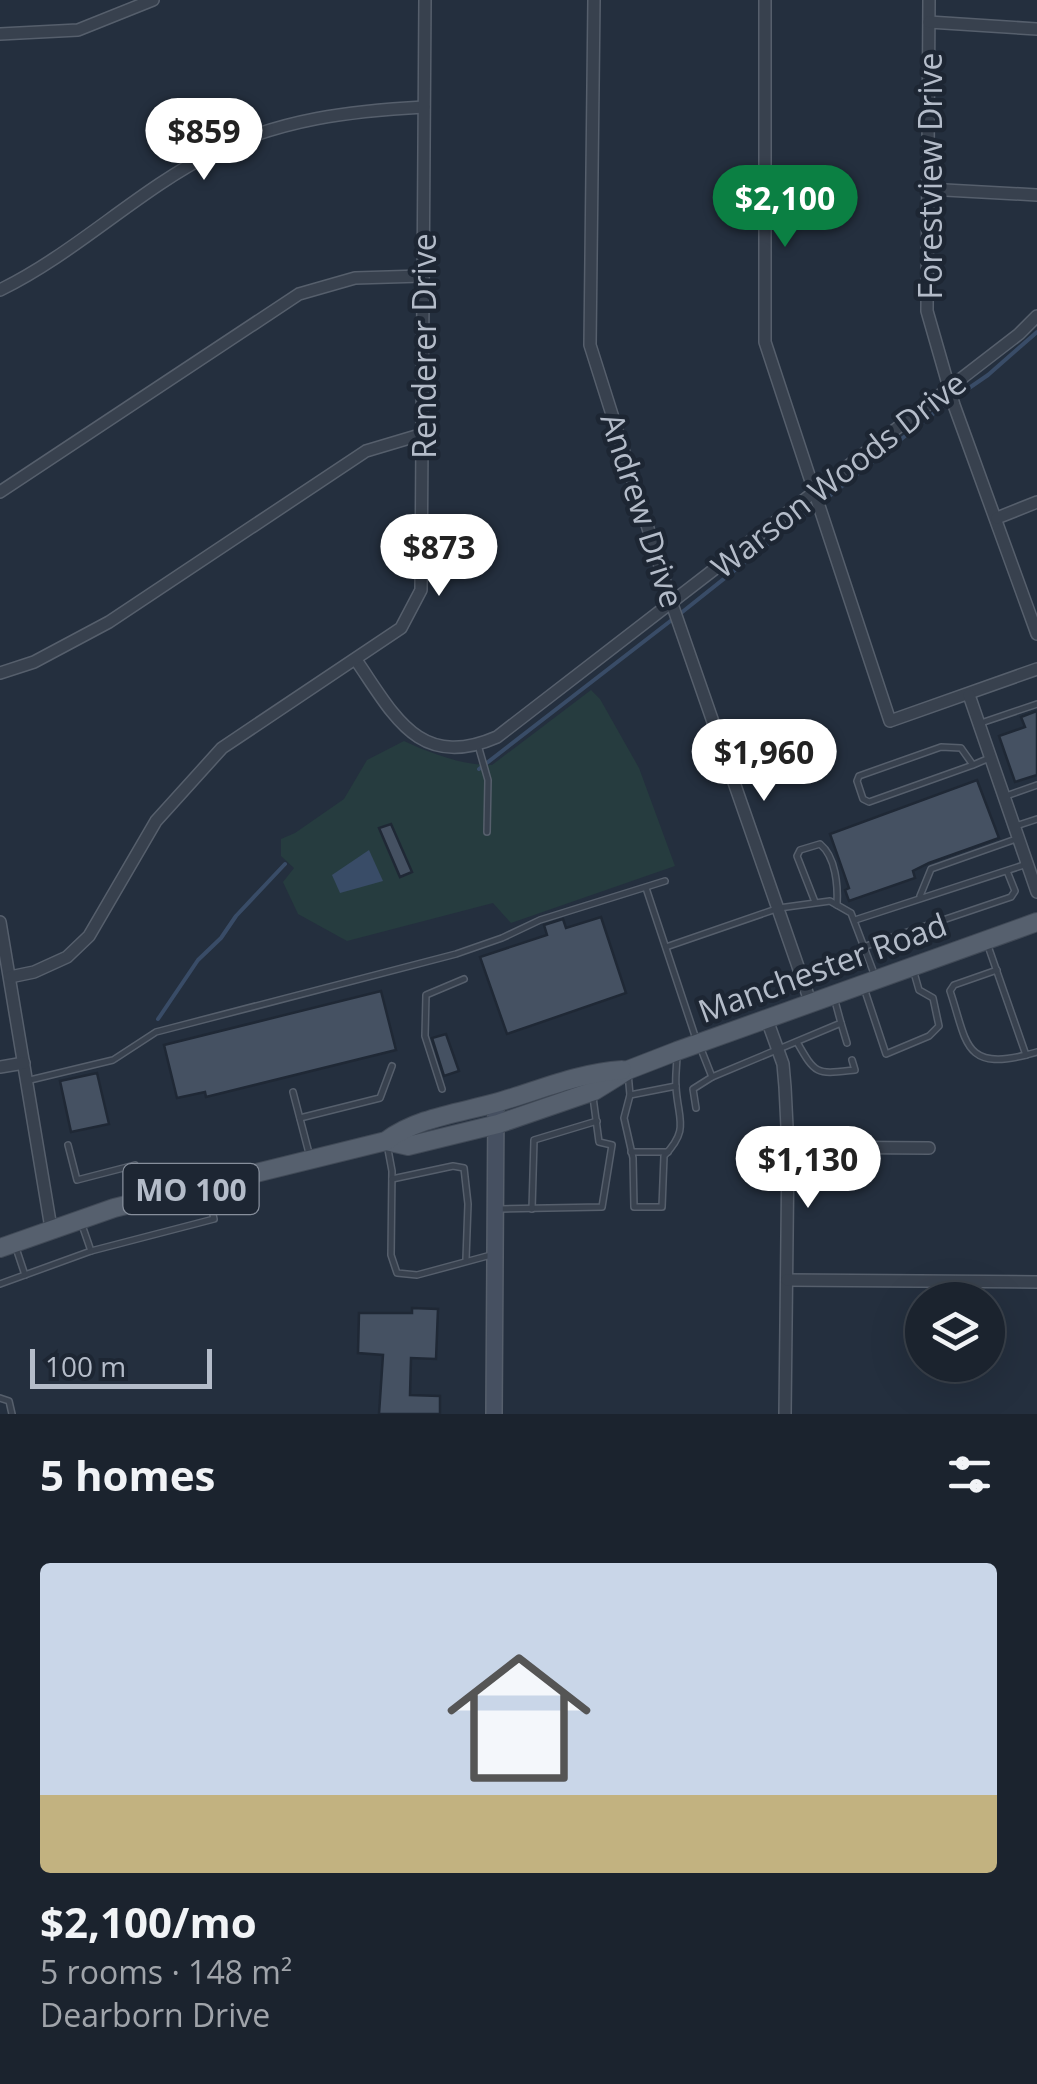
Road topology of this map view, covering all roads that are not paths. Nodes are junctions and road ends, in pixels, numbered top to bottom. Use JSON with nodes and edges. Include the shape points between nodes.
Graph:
{"nodes":[{"id":1,"x":153,"y":0,"type":"edge"},
{"id":2,"x":425,"y":0,"type":"edge"},
{"id":3,"x":594,"y":0,"type":"edge"},
{"id":4,"x":764,"y":0,"type":"edge"},
{"id":5,"x":929,"y":0,"type":"edge"},
{"id":6,"x":930,"y":22,"type":"junction"},
{"id":7,"x":1037,"y":29,"type":"edge"},
{"id":8,"x":0,"y":34,"type":"edge"},
{"id":9,"x":424,"y":106,"type":"junction"},
{"id":10,"x":927,"y":189,"type":"junction"},
{"id":11,"x":1037,"y":196,"type":"edge"},
{"id":12,"x":422,"y":276,"type":"junction"},
{"id":13,"x":0,"y":290,"type":"edge"},
{"id":14,"x":1037,"y":316,"type":"edge"},
{"id":15,"x":951,"y":395,"type":"junction"},
{"id":16,"x":424,"y":434,"type":"junction"},
{"id":17,"x":0,"y":492,"type":"edge"},
{"id":18,"x":815,"y":495,"type":"junction"},
{"id":19,"x":1037,"y":502,"type":"edge"},
{"id":20,"x":998,"y":518,"type":"junction"},
{"id":21,"x":675,"y":611,"type":"junction"},
{"id":22,"x":1037,"y":634,"type":"edge"},
{"id":23,"x":356,"y":660,"type":"junction"},
{"id":24,"x":1037,"y":669,"type":"edge"},
{"id":25,"x":0,"y":673,"type":"edge"},
{"id":26,"x":969,"y":695,"type":"junction"},
{"id":27,"x":1037,"y":704,"type":"edge"},
{"id":28,"x":978,"y":724,"type":"junction"},
{"id":29,"x":478,"y":745,"type":"junction"},
{"id":30,"x":990,"y":758,"type":"junction"},
{"id":31,"x":973,"y":765,"type":"junction"},
{"id":32,"x":1037,"y":785,"type":"edge"},
{"id":33,"x":1003,"y":797,"type":"junction"},
{"id":34,"x":1037,"y":819,"type":"edge"},
{"id":35,"x":487,"y":832,"type":"dead end"},
{"id":36,"x":1016,"y":833,"type":"junction"},
{"id":37,"x":1030,"y":858,"type":"edge"},
{"id":38,"x":1008,"y":871,"type":"junction"},
{"id":39,"x":665,"y":881,"type":"dead end"},
{"id":40,"x":1036,"y":886,"type":"edge"},
{"id":41,"x":645,"y":887,"type":"junction"},
{"id":42,"x":920,"y":897,"type":"junction"},
{"id":43,"x":815,"y":902,"type":"junction"},
{"id":44,"x":837,"y":905,"type":"junction"},
{"id":45,"x":779,"y":908,"type":"junction"},
{"id":46,"x":854,"y":920,"type":"junction"},
{"id":47,"x":0,"y":922,"type":"edge"},
{"id":48,"x":1037,"y":922,"type":"edge"},
{"id":49,"x":986,"y":940,"type":"junction"},
{"id":50,"x":864,"y":946,"type":"junction"},
{"id":51,"x":666,"y":947,"type":"junction"},
{"id":52,"x":911,"y":966,"type":"junction"},
{"id":53,"x":997,"y":970,"type":"junction"},
{"id":54,"x":10,"y":977,"type":"junction"},
{"id":55,"x":464,"y":979,"type":"dead end"},
{"id":56,"x":869,"y":981,"type":"junction"},
{"id":57,"x":832,"y":994,"type":"junction"},
{"id":58,"x":810,"y":1002,"type":"junction"},
{"id":59,"x":766,"y":1018,"type":"junction"},
{"id":60,"x":841,"y":1023,"type":"junction"},
{"id":61,"x":797,"y":1042,"type":"junction"},
{"id":62,"x":698,"y":1043,"type":"junction"},
{"id":63,"x":847,"y":1043,"type":"dead end"},
{"id":64,"x":677,"y":1050,"type":"junction"},
{"id":65,"x":778,"y":1051,"type":"junction"},
{"id":66,"x":1037,"y":1052,"type":"edge"},
{"id":67,"x":1026,"y":1055,"type":"junction"},
{"id":68,"x":852,"y":1060,"type":"dead end"},
{"id":69,"x":24,"y":1063,"type":"junction"},
{"id":70,"x":0,"y":1066,"type":"edge"},
{"id":71,"x":392,"y":1066,"type":"dead end"},
{"id":72,"x":628,"y":1070,"type":"junction"},
{"id":73,"x":712,"y":1077,"type":"junction"},
{"id":74,"x":27,"y":1080,"type":"junction"},
{"id":75,"x":676,"y":1086,"type":"junction"},
{"id":76,"x":442,"y":1089,"type":"dead end"},
{"id":77,"x":293,"y":1092,"type":"dead end"},
{"id":78,"x":591,"y":1092,"type":"junction"},
{"id":79,"x":630,"y":1095,"type":"junction"},
{"id":80,"x":496,"y":1103,"type":"junction"},
{"id":81,"x":696,"y":1108,"type":"dead end"},
{"id":82,"x":300,"y":1118,"type":"junction"},
{"id":83,"x":597,"y":1121,"type":"junction"},
{"id":84,"x":498,"y":1124,"type":"junction"},
{"id":85,"x":386,"y":1141,"type":"junction"},
{"id":86,"x":68,"y":1145,"type":"dead end"},
{"id":87,"x":788,"y":1146,"type":"junction"},
{"id":88,"x":929,"y":1148,"type":"dead end"},
{"id":89,"x":631,"y":1152,"type":"junction"},
{"id":90,"x":668,"y":1152,"type":"junction"},
{"id":91,"x":311,"y":1160,"type":"junction"},
{"id":92,"x":135,"y":1164,"type":"dead end"},
{"id":93,"x":392,"y":1179,"type":"junction"},
{"id":94,"x":206,"y":1185,"type":"junction"},
{"id":95,"x":498,"y":1209,"type":"junction"},
{"id":96,"x":532,"y":1209,"type":"junction"},
{"id":97,"x":80,"y":1219,"type":"junction"},
{"id":98,"x":51,"y":1228,"type":"junction"},
{"id":99,"x":7,"y":1245,"type":"edge"},
{"id":100,"x":91,"y":1251,"type":"junction"},
{"id":101,"x":497,"y":1254,"type":"junction"},
{"id":102,"x":466,"y":1259,"type":"junction"},
{"id":103,"x":25,"y":1274,"type":"junction"},
{"id":104,"x":787,"y":1280,"type":"junction"},
{"id":105,"x":1037,"y":1282,"type":"edge"},
{"id":106,"x":0,"y":1284,"type":"edge"},
{"id":107,"x":0,"y":1398,"type":"edge"},
{"id":108,"x":12,"y":1414,"type":"edge"},
{"id":109,"x":494,"y":1414,"type":"edge"},
{"id":110,"x":785,"y":1414,"type":"edge"}],
"edges":[{"from":1,"to":8,"type":"street","via":[[78,30]]},
{"from":2,"to":9,"type":"street","name":"Renderer Drive"},
{"from":3,"to":21,"type":"street","name":"Andrew Drive","via":[[590,345]]},
{"from":4,"to":18,"type":"street","via":[[764,342]]},
{"from":5,"to":6,"type":"street","name":"Forestview Drive"},
{"from":6,"to":7,"type":"street"},
{"from":6,"to":10,"type":"street","name":"Forestview Drive"},
{"from":9,"to":12,"type":"street","name":"Renderer Drive"},
{"from":9,"to":13,"type":"street","via":[[343,111],[214,152]]},
{"from":10,"to":11,"type":"street"},
{"from":10,"to":15,"type":"street","name":"Forestview Drive","via":[[927,311]]},
{"from":12,"to":16,"type":"street","name":"Renderer Drive"},
{"from":12,"to":17,"type":"street","via":[[355,278],[299,294]]},
{"from":14,"to":15,"type":"street","name":"Warson Woods Drive"},
{"from":15,"to":18,"type":"street","name":"Warson Woods Drive"},
{"from":15,"to":20,"type":"street","name":"Forestview Drive"},
{"from":16,"to":23,"type":"street","name":"Renderer Drive","via":[[420,590],[401,628]]},
{"from":16,"to":25,"type":"street","via":[[366,451],[109,622]]},
{"from":18,"to":21,"type":"street","name":"Warson Woods Drive"},
{"from":18,"to":26,"type":"street","via":[[890,721]]},
{"from":19,"to":20,"type":"street"},
{"from":20,"to":22,"type":"street","name":"Forestview Drive"},
{"from":21,"to":29,"type":"street","name":"Warson Woods Drive"},
{"from":21,"to":45,"type":"street","name":"Andrew Drive"},
{"from":23,"to":29,"type":"street","via":[[401,726],[442,748]]},
{"from":23,"to":54,"type":"street","name":"Renderer Drive","via":[[222,748],[156,820],[88,936],[67,957]]},
{"from":24,"to":26,"type":"street"},
{"from":26,"to":28,"type":"street"},
{"from":27,"to":28,"type":"lane"},
{"from":28,"to":30,"type":"street"},
{"from":29,"to":35,"type":"lane","via":[[488,780]]},
{"from":30,"to":31,"type":"lane"},
{"from":30,"to":33,"type":"street"},
{"from":31,"to":31,"type":"lane","via":[[870,802],[857,782],[941,747],[961,748]]},
{"from":32,"to":33,"type":"lane"},
{"from":33,"to":36,"type":"street"},
{"from":34,"to":36,"type":"lane"},
{"from":36,"to":37,"type":"street"},
{"from":36,"to":42,"type":"lane","via":[[932,869]]},
{"from":37,"to":38,"type":"lane"},
{"from":37,"to":40,"type":"street"},
{"from":38,"to":42,"type":"lane"},
{"from":38,"to":50,"type":"lane","via":[[1011,897]]},
{"from":39,"to":41,"type":"lane"},
{"from":41,"to":51,"type":"lane"},
{"from":41,"to":74,"type":"lane","via":[[456,954],[156,1032],[113,1060]]},
{"from":42,"to":46,"type":"lane"},
{"from":43,"to":44,"type":"lane"},
{"from":43,"to":44,"type":"lane","via":[[796,856],[820,844],[828,849]]},
{"from":43,"to":45,"type":"lane"},
{"from":44,"to":46,"type":"lane"},
{"from":45,"to":51,"type":"lane"},
{"from":45,"to":58,"type":"street","name":"Andrew Drive"},
{"from":46,"to":50,"type":"lane"},
{"from":47,"to":54,"type":"street"},
{"from":48,"to":49,"type":"main road","name":"Manchester Road","number":"MO 100"},
{"from":49,"to":52,"type":"main road","name":"Manchester Road","number":"MO 100"},
{"from":49,"to":53,"type":"lane"},
{"from":50,"to":56,"type":"lane"},
{"from":51,"to":62,"type":"lane"},
{"from":52,"to":56,"type":"main road","name":"Manchester Road","number":"MO 100"},
{"from":52,"to":56,"type":"lane","via":[[919,990],[933,998],[939,1026],[886,1054]]},
{"from":53,"to":67,"type":"lane"},
{"from":53,"to":67,"type":"lane","via":[[950,991],[972,1052],[996,1060]]},
{"from":54,"to":69,"type":"street"},
{"from":55,"to":76,"type":"lane","via":[[426,995],[425,1036]]},
{"from":56,"to":57,"type":"main road","name":"Manchester Road","number":"MO 100"},
{"from":57,"to":58,"type":"main road","name":"Manchester Road","number":"MO 100"},
{"from":57,"to":60,"type":"lane"},
{"from":58,"to":59,"type":"main road","name":"Manchester Road","number":"MO 100"},
{"from":59,"to":62,"type":"main road","name":"Manchester Road","number":"MO 100"},
{"from":59,"to":65,"type":"street"},
{"from":60,"to":61,"type":"lane"},
{"from":60,"to":63,"type":"lane"},
{"from":61,"to":65,"type":"lane"},
{"from":61,"to":68,"type":"lane","via":[[812,1070],[822,1074],[855,1070]]},
{"from":62,"to":64,"type":"main road","name":"Manchester Road","number":"MO 100"},
{"from":62,"to":73,"type":"lane"},
{"from":64,"to":72,"type":"main road","name":"Manchester Road","number":"MO 100"},
{"from":64,"to":75,"type":"lane"},
{"from":65,"to":73,"type":"lane"},
{"from":65,"to":87,"type":"street"},
{"from":66,"to":67,"type":"lane"},
{"from":69,"to":70,"type":"street"},
{"from":69,"to":74,"type":"street"},
{"from":71,"to":82,"type":"lane","via":[[380,1098]]},
{"from":72,"to":78,"type":"main road","name":"Manchester Road","number":"MO 100"},
{"from":72,"to":79,"type":"lane"},
{"from":72,"to":80,"type":"main road","name":"Manchester Road","number":"MO 100","via":[[588,1072]]},
{"from":73,"to":81,"type":"lane","via":[[694,1089]]},
{"from":74,"to":98,"type":"street"},
{"from":75,"to":79,"type":"lane"},
{"from":75,"to":90,"type":"lane","via":[[682,1126]]},
{"from":77,"to":82,"type":"lane"},
{"from":78,"to":83,"type":"lane"},
{"from":78,"to":84,"type":"main road","name":"Manchester Road","number":"MO 100"},
{"from":79,"to":89,"type":"lane","via":[[624,1118]]},
{"from":80,"to":84,"type":"street"},
{"from":80,"to":85,"type":"main road","name":"Manchester Road","number":"MO 100","via":[[403,1128]]},
{"from":82,"to":91,"type":"lane"},
{"from":83,"to":96,"type":"lane","via":[[534,1140]]},
{"from":83,"to":96,"type":"lane","via":[[598,1142],[612,1144],[602,1208]]},
{"from":84,"to":85,"type":"main road","name":"Manchester Road","number":"MO 100","via":[[408,1146]]},
{"from":84,"to":95,"type":"street"},
{"from":85,"to":91,"type":"main road","name":"Manchester Road","number":"MO 100"},
{"from":85,"to":93,"type":"lane"},
{"from":86,"to":92,"type":"lane","via":[[78,1180]]},
{"from":87,"to":88,"type":"street"},
{"from":87,"to":104,"type":"street"},
{"from":89,"to":90,"type":"lane"},
{"from":89,"to":90,"type":"lane","via":[[634,1206],[662,1208]]},
{"from":91,"to":94,"type":"main road","name":"Manchester Road","number":"MO 100"},
{"from":93,"to":102,"type":"lane","via":[[464,1168]]},
{"from":93,"to":102,"type":"lane","via":[[391,1255],[397,1273],[417,1275]]},
{"from":94,"to":97,"type":"main road","name":"Manchester Road","number":"MO 100"},
{"from":94,"to":100,"type":"lane","via":[[214,1219]]},
{"from":95,"to":96,"type":"lane"},
{"from":95,"to":101,"type":"street"},
{"from":97,"to":98,"type":"main road","name":"Manchester Road","number":"MO 100"},
{"from":97,"to":100,"type":"lane"},
{"from":98,"to":99,"type":"main road","name":"Manchester Road","number":"MO 100"},
{"from":99,"to":103,"type":"lane"},
{"from":100,"to":103,"type":"lane"},
{"from":101,"to":102,"type":"lane"},
{"from":101,"to":109,"type":"street"},
{"from":103,"to":106,"type":"lane"},
{"from":104,"to":105,"type":"street"},
{"from":104,"to":110,"type":"street"},
{"from":107,"to":108,"type":"lane","via":[[9,1401]]}]}
